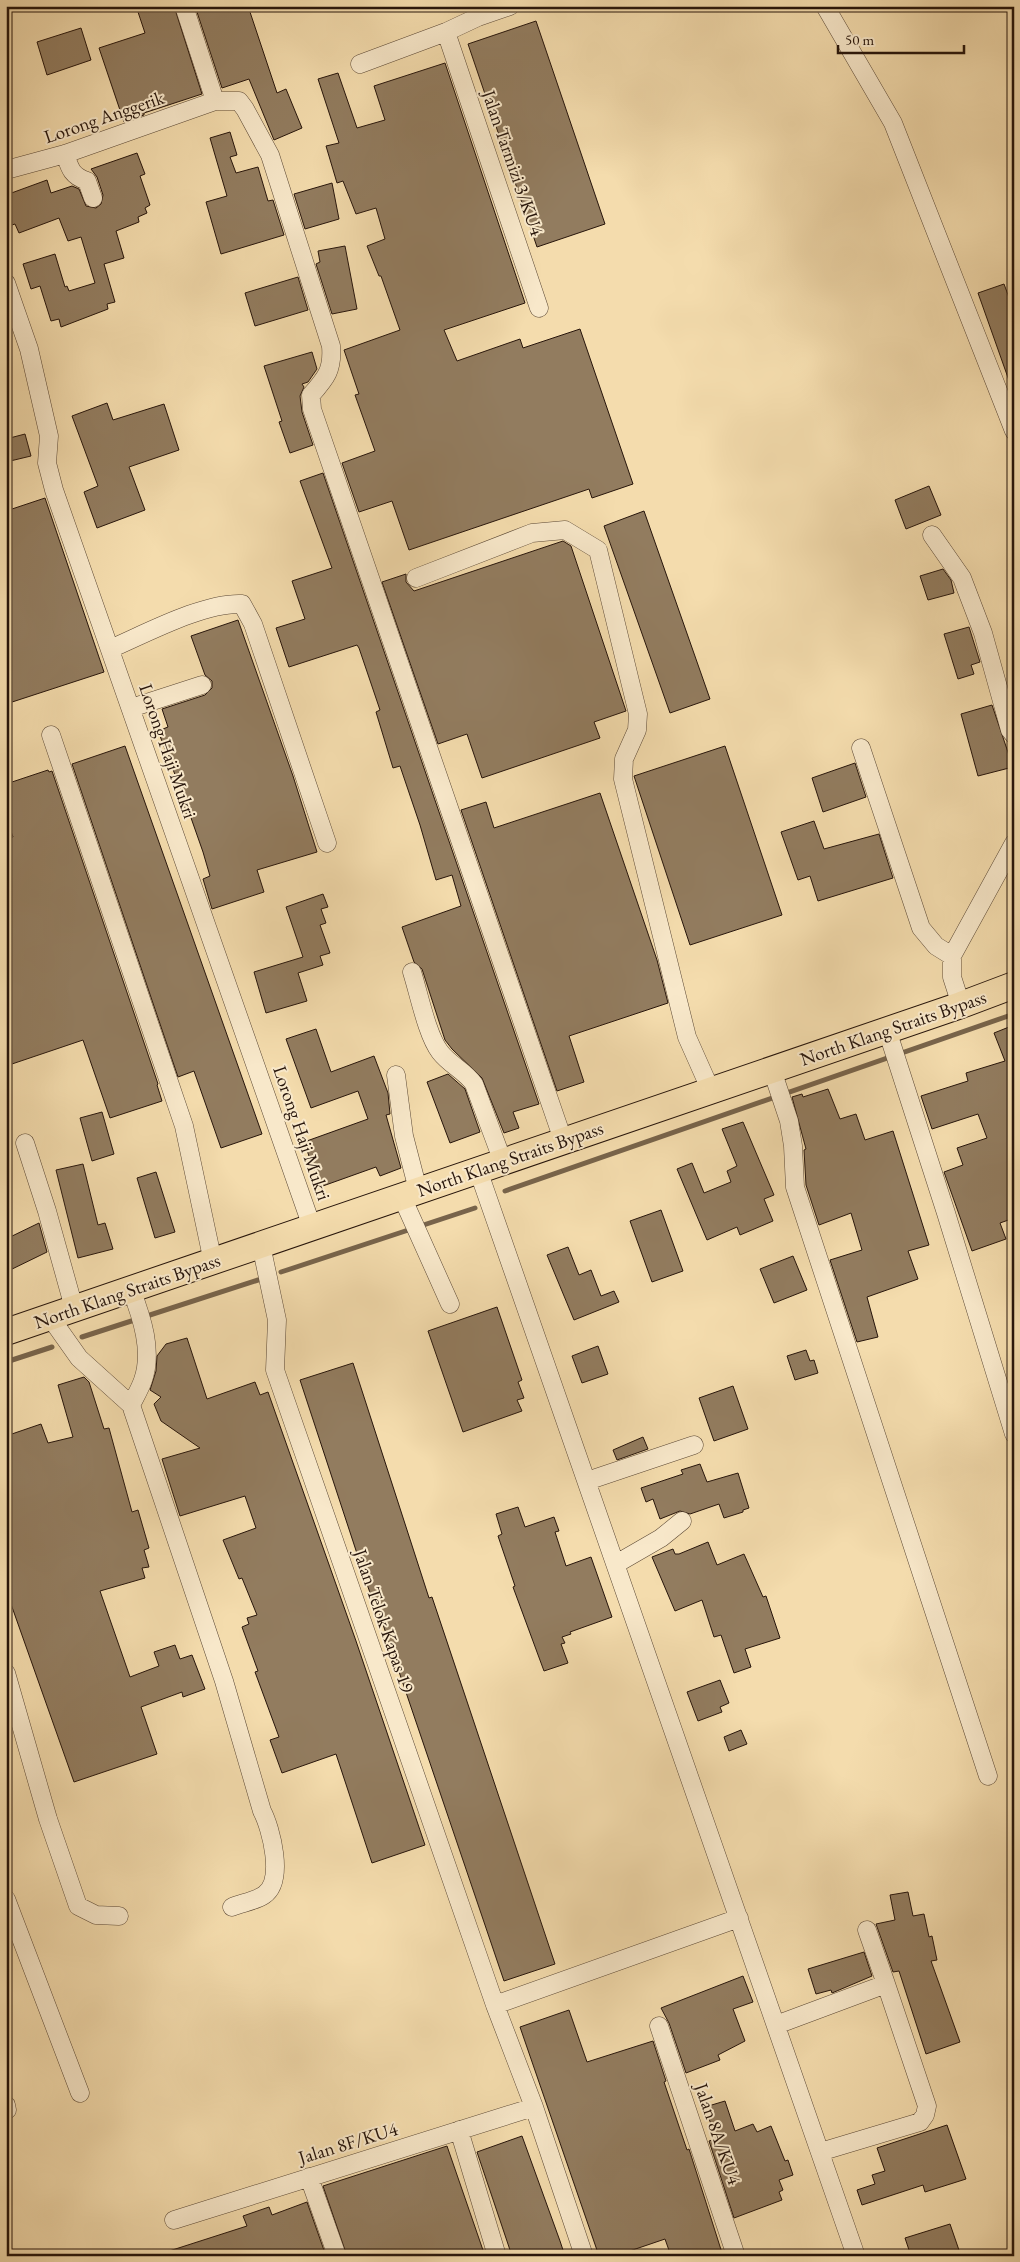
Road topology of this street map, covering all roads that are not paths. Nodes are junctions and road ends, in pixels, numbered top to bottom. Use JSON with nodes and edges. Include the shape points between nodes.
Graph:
{"nodes":[{"id":1,"x":184,"y":6,"type":"edge"},
{"id":2,"x":510,"y":6,"type":"edge"},
{"id":3,"x":825,"y":6,"type":"edge"},
{"id":4,"x":477,"y":12,"type":"edge"},
{"id":5,"x":446,"y":32,"type":"junction"},
{"id":6,"x":360,"y":64,"type":"dead end"},
{"id":7,"x":215,"y":101,"type":"junction"},
{"id":8,"x":65,"y":154,"type":"junction"},
{"id":9,"x":6,"y":170,"type":"edge"},
{"id":10,"x":93,"y":198,"type":"dead end"},
{"id":11,"x":6,"y":283,"type":"edge"},
{"id":12,"x":539,"y":308,"type":"dead end"},
{"id":13,"x":1014,"y":431,"type":"edge"},
{"id":14,"x":932,"y":535,"type":"dead end"},
{"id":15,"x":416,"y":578,"type":"dead end"},
{"id":16,"x":110,"y":649,"type":"junction"},
{"id":17,"x":202,"y":685,"type":"dead end"},
{"id":18,"x":131,"y":708,"type":"junction"},
{"id":19,"x":51,"y":735,"type":"dead end"},
{"id":20,"x":1014,"y":735,"type":"edge"},
{"id":21,"x":861,"y":748,"type":"dead end"},
{"id":22,"x":1014,"y":843,"type":"edge"},
{"id":23,"x":327,"y":844,"type":"dead end"},
{"id":24,"x":952,"y":956,"type":"junction"},
{"id":25,"x":412,"y":972,"type":"dead end"},
{"id":26,"x":1013,"y":986,"type":"edge"},
{"id":27,"x":961,"y":1005,"type":"junction"},
{"id":28,"x":889,"y":1037,"type":"junction"},
{"id":29,"x":396,"y":1075,"type":"dead end"},
{"id":30,"x":774,"y":1075,"type":"junction"},
{"id":31,"x":711,"y":1091,"type":"junction"},
{"id":32,"x":563,"y":1140,"type":"junction"},
{"id":33,"x":25,"y":1143,"type":"dead end"},
{"id":34,"x":503,"y":1162,"type":"junction"},
{"id":35,"x":478,"y":1170,"type":"junction"},
{"id":36,"x":412,"y":1209,"type":"junction"},
{"id":37,"x":312,"y":1227,"type":"junction"},
{"id":38,"x":261,"y":1245,"type":"junction"},
{"id":39,"x":213,"y":1262,"type":"junction"},
{"id":40,"x":450,"y":1304,"type":"dead end"},
{"id":41,"x":137,"y":1306,"type":"junction"},
{"id":42,"x":62,"y":1313,"type":"junction"},
{"id":43,"x":6,"y":1332,"type":"edge"},
{"id":44,"x":131,"y":1405,"type":"junction"},
{"id":45,"x":1014,"y":1434,"type":"edge"},
{"id":46,"x":694,"y":1445,"type":"dead end"},
{"id":47,"x":587,"y":1482,"type":"junction"},
{"id":48,"x":682,"y":1521,"type":"dead end"},
{"id":49,"x":616,"y":1564,"type":"junction"},
{"id":50,"x":6,"y":1673,"type":"edge"},
{"id":51,"x":988,"y":1776,"type":"dead end"},
{"id":52,"x":6,"y":1899,"type":"edge"},
{"id":53,"x":232,"y":1907,"type":"dead end"},
{"id":54,"x":120,"y":1916,"type":"dead end"},
{"id":55,"x":739,"y":1918,"type":"junction"},
{"id":56,"x":866,"y":1930,"type":"dead end"},
{"id":57,"x":886,"y":1984,"type":"junction"},
{"id":58,"x":495,"y":2005,"type":"junction"},
{"id":59,"x":776,"y":2025,"type":"junction"},
{"id":60,"x":659,"y":2026,"type":"dead end"},
{"id":61,"x":80,"y":2093,"type":"dead end"},
{"id":62,"x":534,"y":2107,"type":"junction"},
{"id":63,"x":459,"y":2130,"type":"junction"},
{"id":64,"x":820,"y":2152,"type":"junction"},
{"id":65,"x":309,"y":2177,"type":"junction"},
{"id":66,"x":174,"y":2220,"type":"dead end"},
{"id":67,"x":337,"y":2256,"type":"edge"},
{"id":68,"x":497,"y":2256,"type":"edge"},
{"id":69,"x":584,"y":2256,"type":"edge"},
{"id":70,"x":736,"y":2256,"type":"edge"},
{"id":71,"x":856,"y":2256,"type":"edge"}],
"edges":[{"from":1,"to":7,"type":"street"},
{"from":2,"to":4,"type":"street"},
{"from":3,"to":13,"type":"street","via":[[893,123]]},
{"from":4,"to":5,"type":"street"},
{"from":5,"to":6,"type":"street"},
{"from":5,"to":12,"type":"street","name":"Jalan Tarmizi 3/KU4"},
{"from":7,"to":8,"type":"street","name":"Lorong Anggerik"},
{"from":7,"to":32,"type":"street","via":[[239,101],[270,154],[331,346],[332,361],[327,375],[311,395],[312,409]]},
{"from":8,"to":9,"type":"street","name":"Lorong Anggerik"},
{"from":8,"to":10,"type":"street","via":[[71,172],[87,182]]},
{"from":11,"to":16,"type":"street","name":"Lorong Haji Mukri","via":[[29,350],[49,436],[47,463],[52,481]]},
{"from":14,"to":20,"type":"street","via":[[962,578],[983,633]]},
{"from":15,"to":31,"type":"street","via":[[532,532],[565,530],[598,550],[638,714],[637,730],[624,759],[623,779],[687,1037]]},
{"from":16,"to":18,"type":"street","name":"Lorong Haji Mukri"},
{"from":16,"to":23,"type":"street","via":[[192,615],[242,604],[253,624]]},
{"from":17,"to":18,"type":"street"},
{"from":18,"to":37,"type":"street","name":"Lorong Haji Mukri"},
{"from":19,"to":39,"type":"street","via":[[184,1126]]},
{"from":21,"to":24,"type":"street","via":[[921,928],[936,946]]},
{"from":22,"to":24,"type":"street"},
{"from":24,"to":27,"type":"street","via":[[952,977]]},
{"from":25,"to":34,"type":"street","via":[[434,1042],[441,1053],[474,1084]]},
{"from":26,"to":27,"type":"highway","name":"North Klang Straits Bypass"},
{"from":27,"to":28,"type":"highway","name":"North Klang Straits Bypass"},
{"from":28,"to":30,"type":"highway","name":"North Klang Straits Bypass"},
{"from":28,"to":45,"type":"street"},
{"from":29,"to":36,"type":"street"},
{"from":30,"to":31,"type":"highway","name":"North Klang Straits Bypass"},
{"from":30,"to":51,"type":"street","via":[[789,1121],[796,1187]]},
{"from":31,"to":32,"type":"highway","name":"North Klang Straits Bypass"},
{"from":32,"to":34,"type":"highway","name":"North Klang Straits Bypass"},
{"from":33,"to":42,"type":"street","via":[[47,1211]]},
{"from":34,"to":35,"type":"highway","name":"North Klang Straits Bypass"},
{"from":35,"to":36,"type":"highway","name":"North Klang Straits Bypass"},
{"from":35,"to":47,"type":"street"},
{"from":36,"to":37,"type":"highway","name":"North Klang Straits Bypass"},
{"from":36,"to":40,"type":"street"},
{"from":37,"to":38,"type":"highway","name":"North Klang Straits Bypass"},
{"from":38,"to":39,"type":"highway","name":"North Klang Straits Bypass"},
{"from":38,"to":58,"type":"street","name":"Jalan Telok Kapas 19","via":[[277,1320],[275,1370]]},
{"from":39,"to":41,"type":"highway","name":"North Klang Straits Bypass"},
{"from":41,"to":42,"type":"highway","name":"North Klang Straits Bypass"},
{"from":41,"to":44,"type":"street","via":[[148,1354],[143,1380]]},
{"from":42,"to":43,"type":"highway","name":"North Klang Straits Bypass"},
{"from":42,"to":44,"type":"street","via":[[79,1358]]},
{"from":44,"to":53,"type":"street","via":[[221,1672],[272,1838],[274,1881],[266,1894]]},
{"from":46,"to":47,"type":"street"},
{"from":47,"to":49,"type":"street"},
{"from":48,"to":49,"type":"street","via":[[661,1538]]},
{"from":49,"to":55,"type":"street"},
{"from":50,"to":54,"type":"street","via":[[45,1811],[78,1906],[96,1915]]},
{"from":52,"to":61,"type":"street"},
{"from":55,"to":58,"type":"street"},
{"from":55,"to":59,"type":"street"},
{"from":56,"to":57,"type":"street"},
{"from":57,"to":59,"type":"street"},
{"from":57,"to":64,"type":"street","via":[[927,2106],[925,2115],[920,2122]]},
{"from":58,"to":62,"type":"street","name":"Jalan Telok Kapas 19"},
{"from":59,"to":64,"type":"street"},
{"from":60,"to":70,"type":"street","name":"Jalan 8A/KU4"},
{"from":62,"to":63,"type":"street","name":"Jalan 8F/KU4"},
{"from":62,"to":69,"type":"street","name":"Jalan Telok Kapas 19"},
{"from":63,"to":65,"type":"street","name":"Jalan 8F/KU4"},
{"from":63,"to":68,"type":"street"},
{"from":64,"to":71,"type":"street"},
{"from":65,"to":66,"type":"street","name":"Jalan 8F/KU4"},
{"from":65,"to":67,"type":"street"}]}
